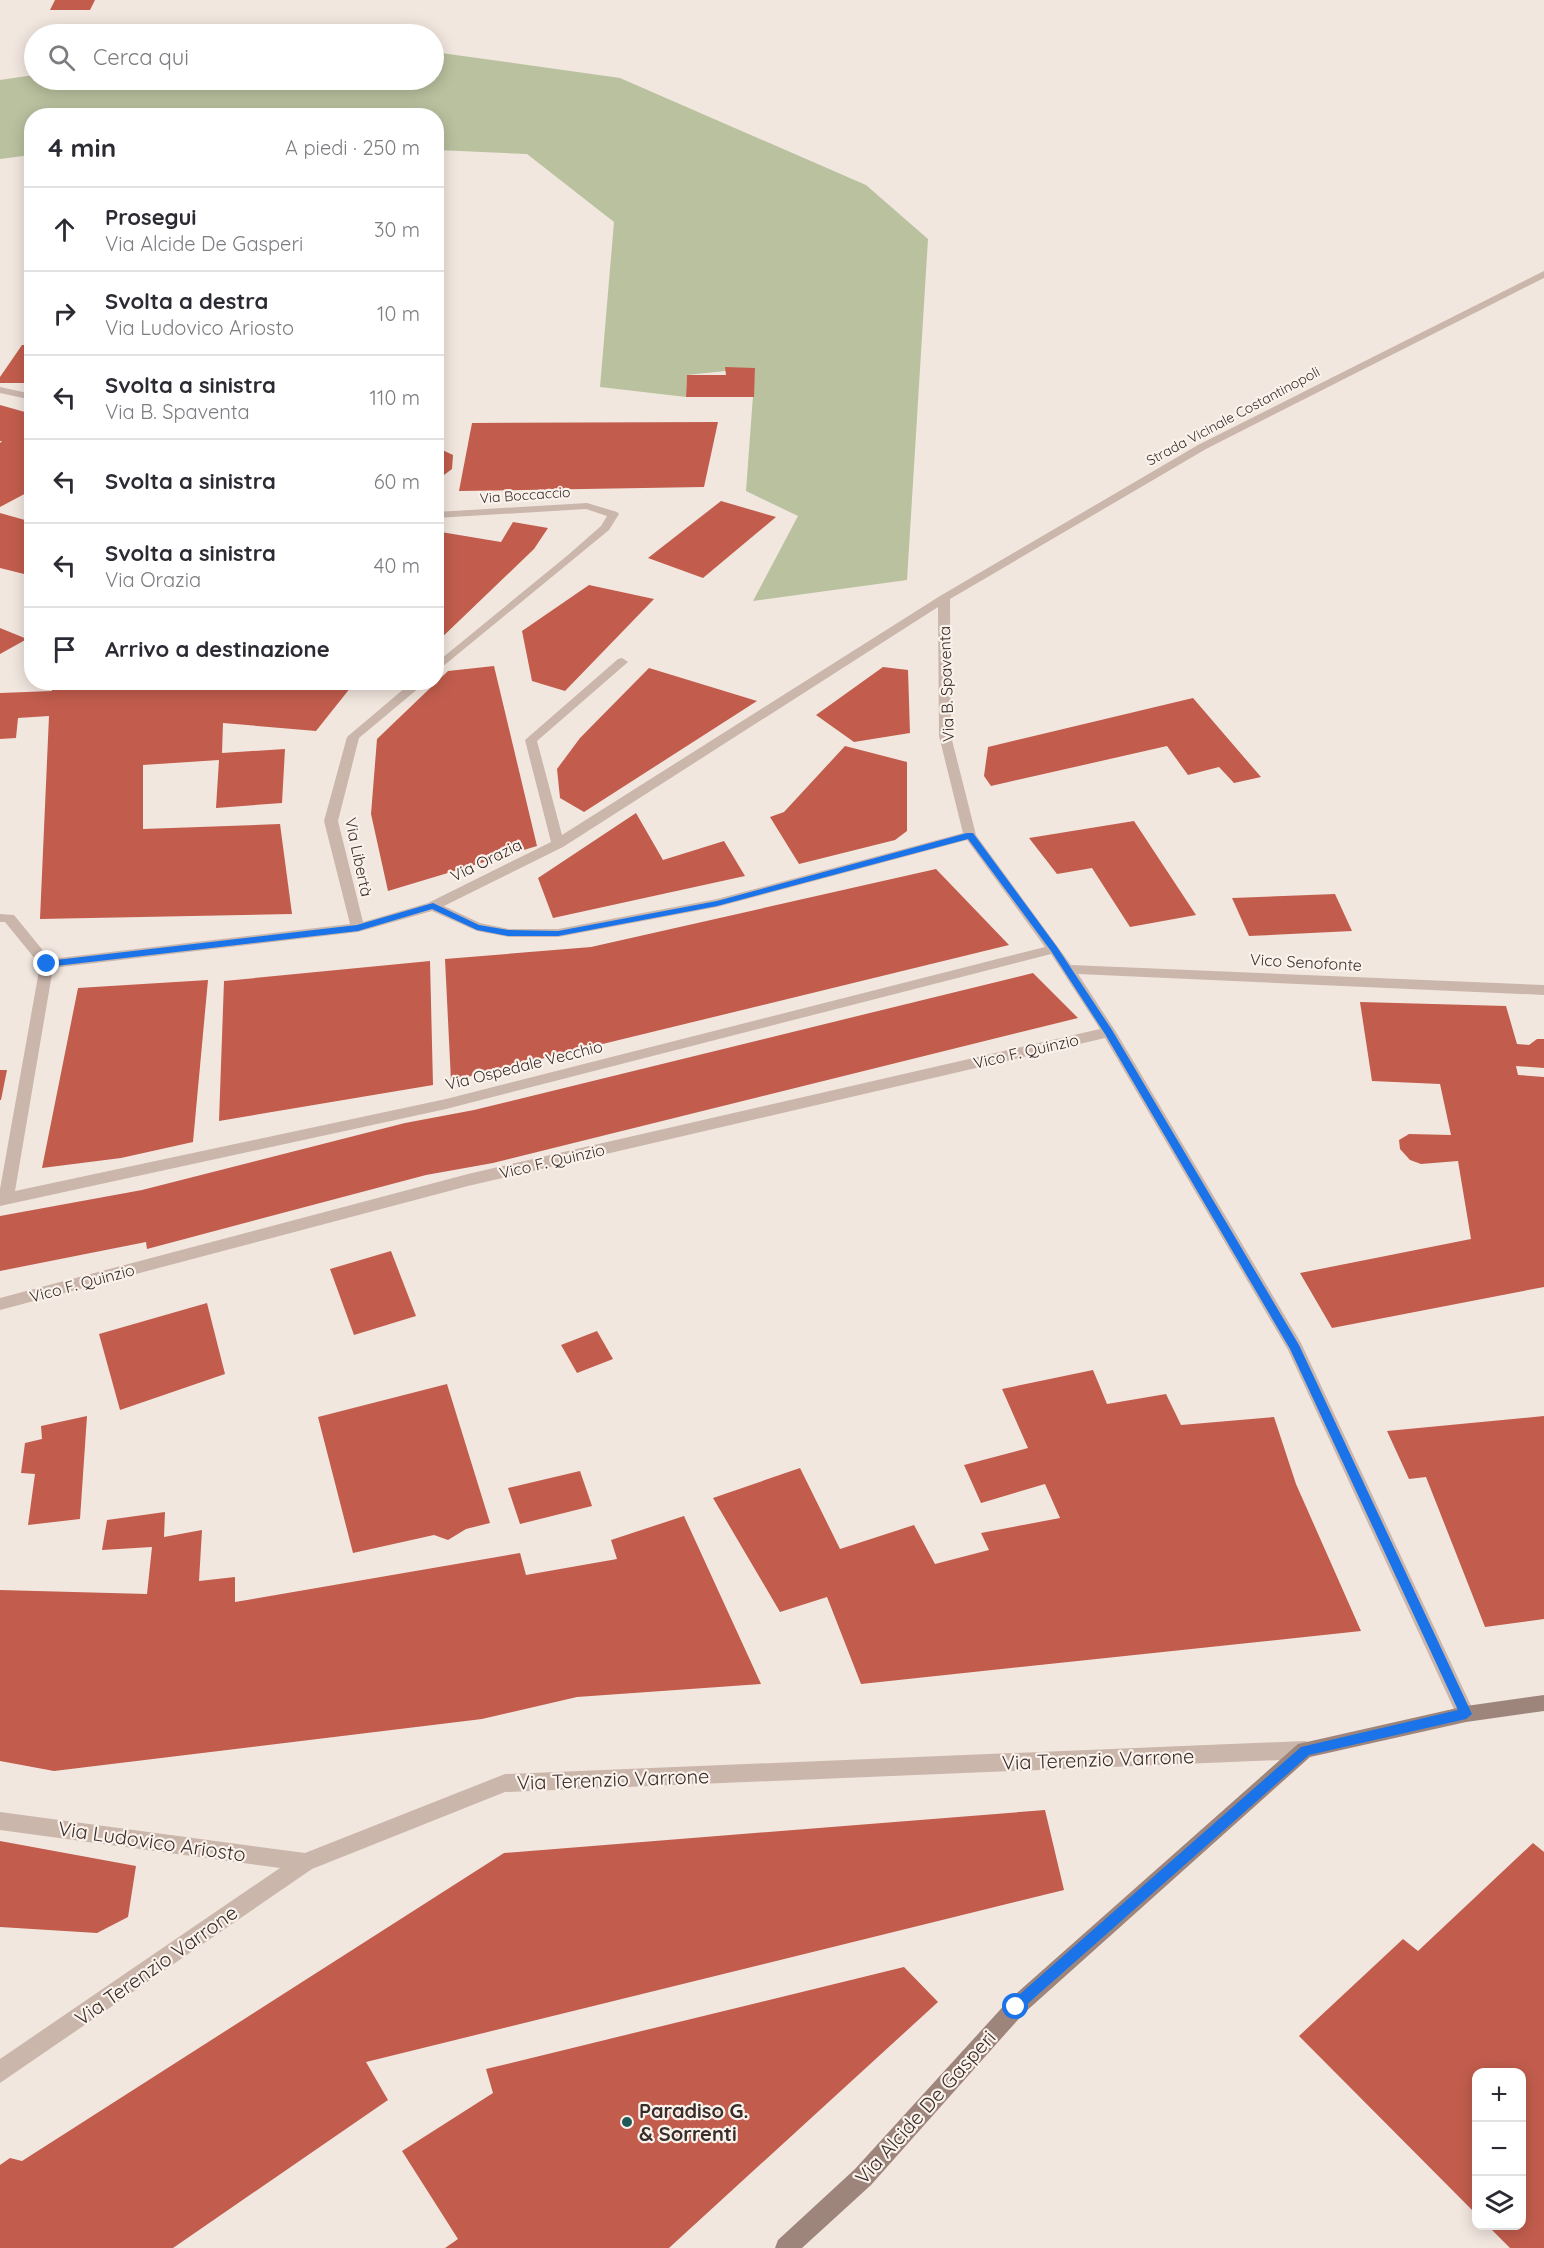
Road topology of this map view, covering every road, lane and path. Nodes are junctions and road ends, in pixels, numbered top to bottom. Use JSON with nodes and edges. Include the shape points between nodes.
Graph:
{"nodes":[{"id":1,"x":1544,"y":274,"type":"edge"},
{"id":2,"x":0,"y":390,"type":"edge"},
{"id":3,"x":24,"y":395,"type":"edge"},
{"id":4,"x":444,"y":515,"type":"edge"},
{"id":5,"x":944,"y":598,"type":"junction"},
{"id":6,"x":444,"y":662,"type":"edge"},
{"id":7,"x":622,"y":662,"type":"dead end"},
{"id":8,"x":410,"y":690,"type":"edge"},
{"id":9,"x":970,"y":835,"type":"junction"},
{"id":10,"x":558,"y":844,"type":"junction"},
{"id":11,"x":433,"y":906,"type":"junction"},
{"id":12,"x":0,"y":918,"type":"edge"},
{"id":13,"x":358,"y":928,"type":"junction"},
{"id":14,"x":1054,"y":949,"type":"junction"},
{"id":15,"x":47,"y":964,"type":"junction"},
{"id":16,"x":1067,"y":969,"type":"junction"},
{"id":17,"x":1544,"y":990,"type":"edge"},
{"id":18,"x":1109,"y":1032,"type":"junction"},
{"id":19,"x":3,"y":1199,"type":"edge"},
{"id":20,"x":0,"y":1304,"type":"edge"},
{"id":21,"x":1544,"y":1703,"type":"edge"},
{"id":22,"x":1466,"y":1714,"type":"junction"},
{"id":23,"x":1305,"y":1750,"type":"junction"},
{"id":24,"x":0,"y":1821,"type":"edge"},
{"id":25,"x":305,"y":1862,"type":"junction"},
{"id":26,"x":0,"y":2072,"type":"edge"},
{"id":27,"x":786,"y":2248,"type":"edge"}],
"edges":[{"from":1,"to":5,"type":"street","name":"Strada Vicinale Costantinopoli","via":[[1202,447]]},
{"from":2,"to":3,"type":"street"},
{"from":4,"to":6,"type":"street","name":"Via Boccaccio","via":[[587,506],[613,514],[605,528],[572,557]]},
{"from":5,"to":9,"type":"street","name":"Via B. Spaventa","via":[[945,736]]},
{"from":5,"to":10,"type":"street","name":"Via Orazia"},
{"from":7,"to":10,"type":"street","via":[[531,740]]},
{"from":8,"to":13,"type":"street","name":"Via Libertà","via":[[353,737],[331,821]]},
{"from":9,"to":11,"type":"street","via":[[717,903],[558,933],[508,933],[477,927]]},
{"from":9,"to":14,"type":"street","name":"Via B. Spaventa"},
{"from":10,"to":11,"type":"street","name":"Via Orazia"},
{"from":11,"to":13,"type":"street","name":"Via Orazia"},
{"from":12,"to":15,"type":"street","via":[[9,918]]},
{"from":13,"to":15,"type":"street","name":"Via Orazia"},
{"from":14,"to":16,"type":"street","name":"Via B. Spaventa"},
{"from":14,"to":19,"type":"street","name":"Via Ospedale Vecchio","via":[[446,1104]]},
{"from":15,"to":19,"type":"street"},
{"from":16,"to":17,"type":"street","name":"Vico Senofonte"},
{"from":16,"to":18,"type":"street","name":"Via B. Spaventa"},
{"from":18,"to":20,"type":"street","name":"Vico F. Quinzio","via":[[468,1180]]},
{"from":18,"to":22,"type":"street","name":"Via B. Spaventa","via":[[1295,1348]]},
{"from":21,"to":22,"type":"street"},
{"from":22,"to":23,"type":"street"},
{"from":23,"to":25,"type":"street","name":"Via Terenzio Varrone","via":[[505,1784]]},
{"from":23,"to":27,"type":"street","name":"Via Alcide De Gasperi","via":[[1016,2007],[863,2177]]},
{"from":24,"to":25,"type":"street","name":"Via Ludovico Ariosto"},
{"from":25,"to":26,"type":"street","name":"Via Terenzio Varrone"}]}
